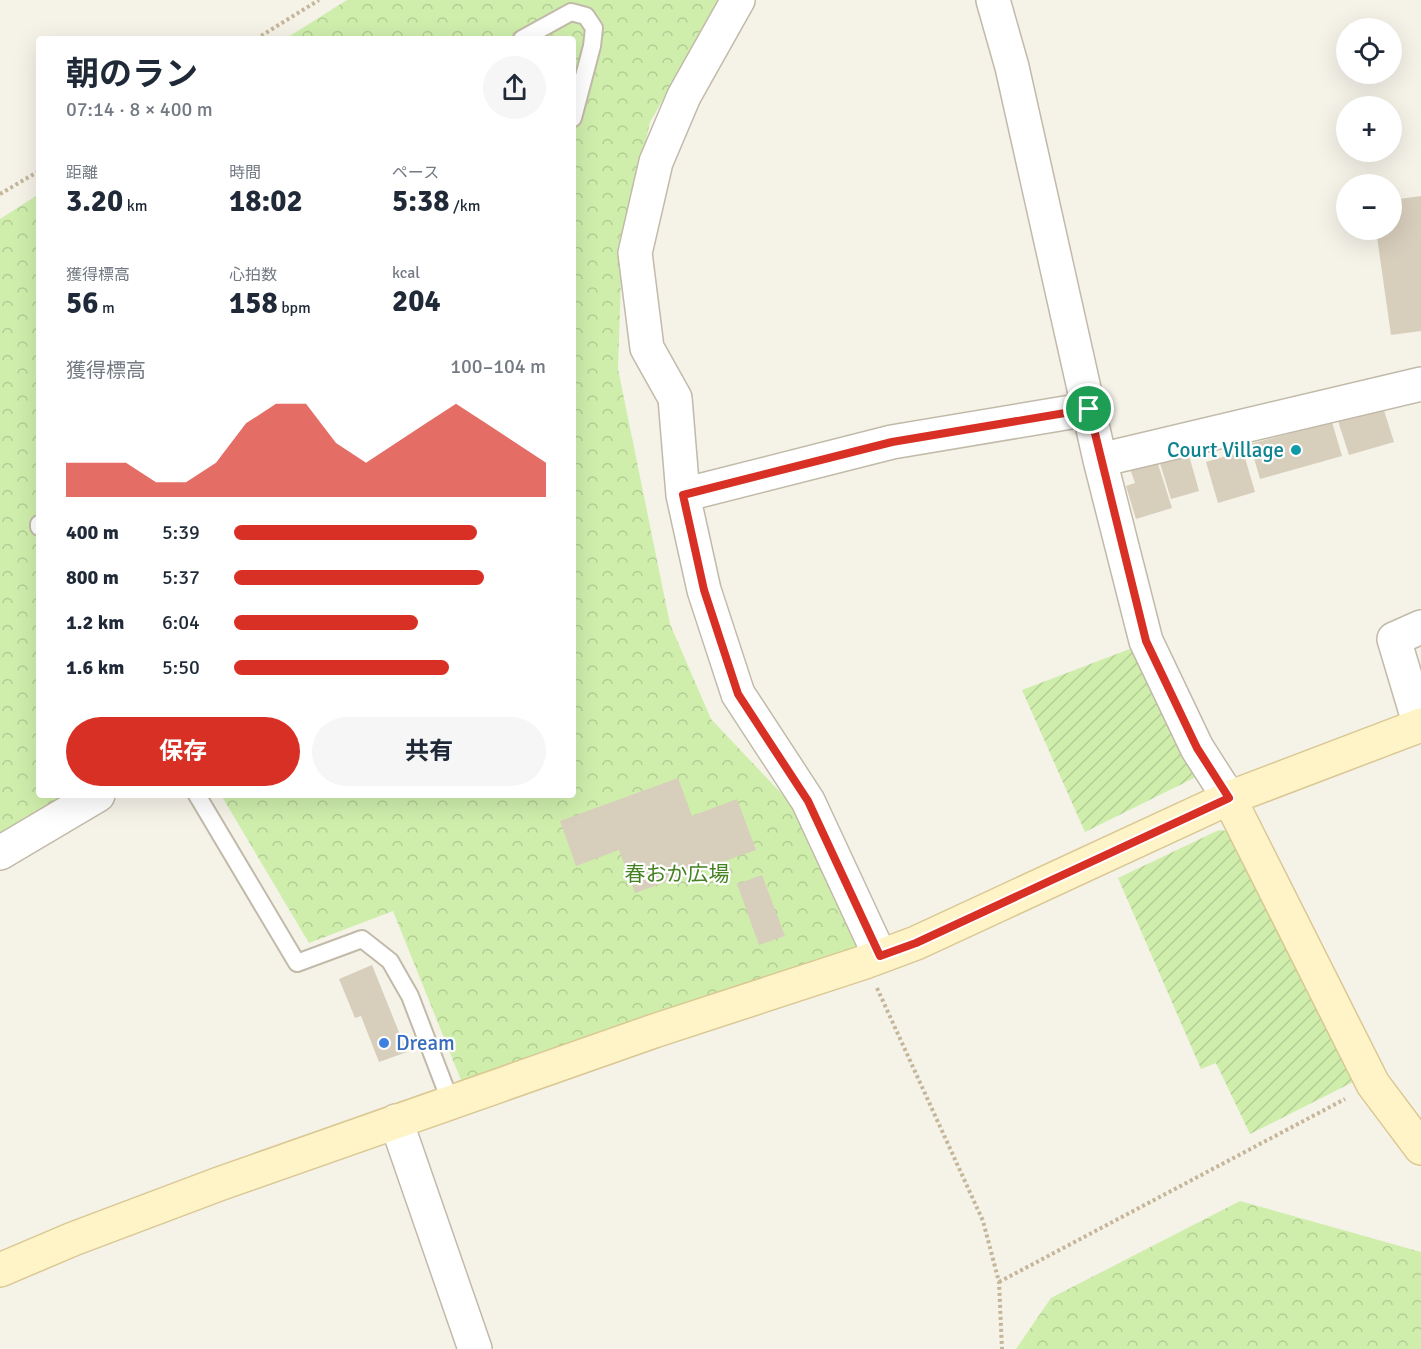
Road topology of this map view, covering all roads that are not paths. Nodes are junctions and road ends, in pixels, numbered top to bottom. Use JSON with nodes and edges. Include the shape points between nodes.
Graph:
{"nodes":[{"id":1,"x":738,"y":0,"type":"edge"},
{"id":2,"x":993,"y":0,"type":"edge"},
{"id":3,"x":527,"y":36,"type":"edge"},
{"id":4,"x":576,"y":106,"type":"edge"},
{"id":5,"x":1421,"y":384,"type":"edge"},
{"id":6,"x":1089,"y":409,"type":"junction"},
{"id":7,"x":1100,"y":460,"type":"junction"},
{"id":8,"x":683,"y":495,"type":"junction"},
{"id":9,"x":1421,"y":627,"type":"edge"},
{"id":10,"x":1421,"y":725,"type":"edge"},
{"id":11,"x":93,"y":798,"type":"edge"},
{"id":12,"x":199,"y":798,"type":"edge"},
{"id":13,"x":1229,"y":798,"type":"junction"},
{"id":14,"x":0,"y":854,"type":"edge"},
{"id":15,"x":873,"y":959,"type":"junction"},
{"id":16,"x":451,"y":1103,"type":"junction"},
{"id":17,"x":396,"y":1121,"type":"junction"},
{"id":18,"x":1421,"y":1148,"type":"edge"},
{"id":19,"x":0,"y":1270,"type":"edge"},
{"id":20,"x":475,"y":1349,"type":"edge"}],
"edges":[{"from":1,"to":8,"type":"street","via":[[684,96],[656,162],[635,253],[647,348],[675,398]]},
{"from":2,"to":6,"type":"street","via":[[1012,67]]},
{"from":3,"to":4,"type":"lane","via":[[571,12],[586,16],[594,27]]},
{"from":5,"to":7,"type":"street"},
{"from":6,"to":7,"type":"street"},
{"from":6,"to":8,"type":"street","via":[[892,442]]},
{"from":7,"to":13,"type":"street","via":[[1146,641],[1197,748]]},
{"from":8,"to":15,"type":"street","via":[[704,590],[738,694],[808,801]]},
{"from":9,"to":10,"type":"street","via":[[1394,639]]},
{"from":10,"to":13,"type":"street"},
{"from":11,"to":14,"type":"street"},
{"from":12,"to":16,"type":"lane","via":[[297,963],[362,939],[390,962],[410,996]]},
{"from":13,"to":15,"type":"street","via":[[916,943]]},
{"from":13,"to":18,"type":"street","via":[[1373,1084]]},
{"from":15,"to":16,"type":"street"},
{"from":16,"to":17,"type":"street"},
{"from":17,"to":19,"type":"street","via":[[219,1184]]},
{"from":17,"to":20,"type":"street"}]}
